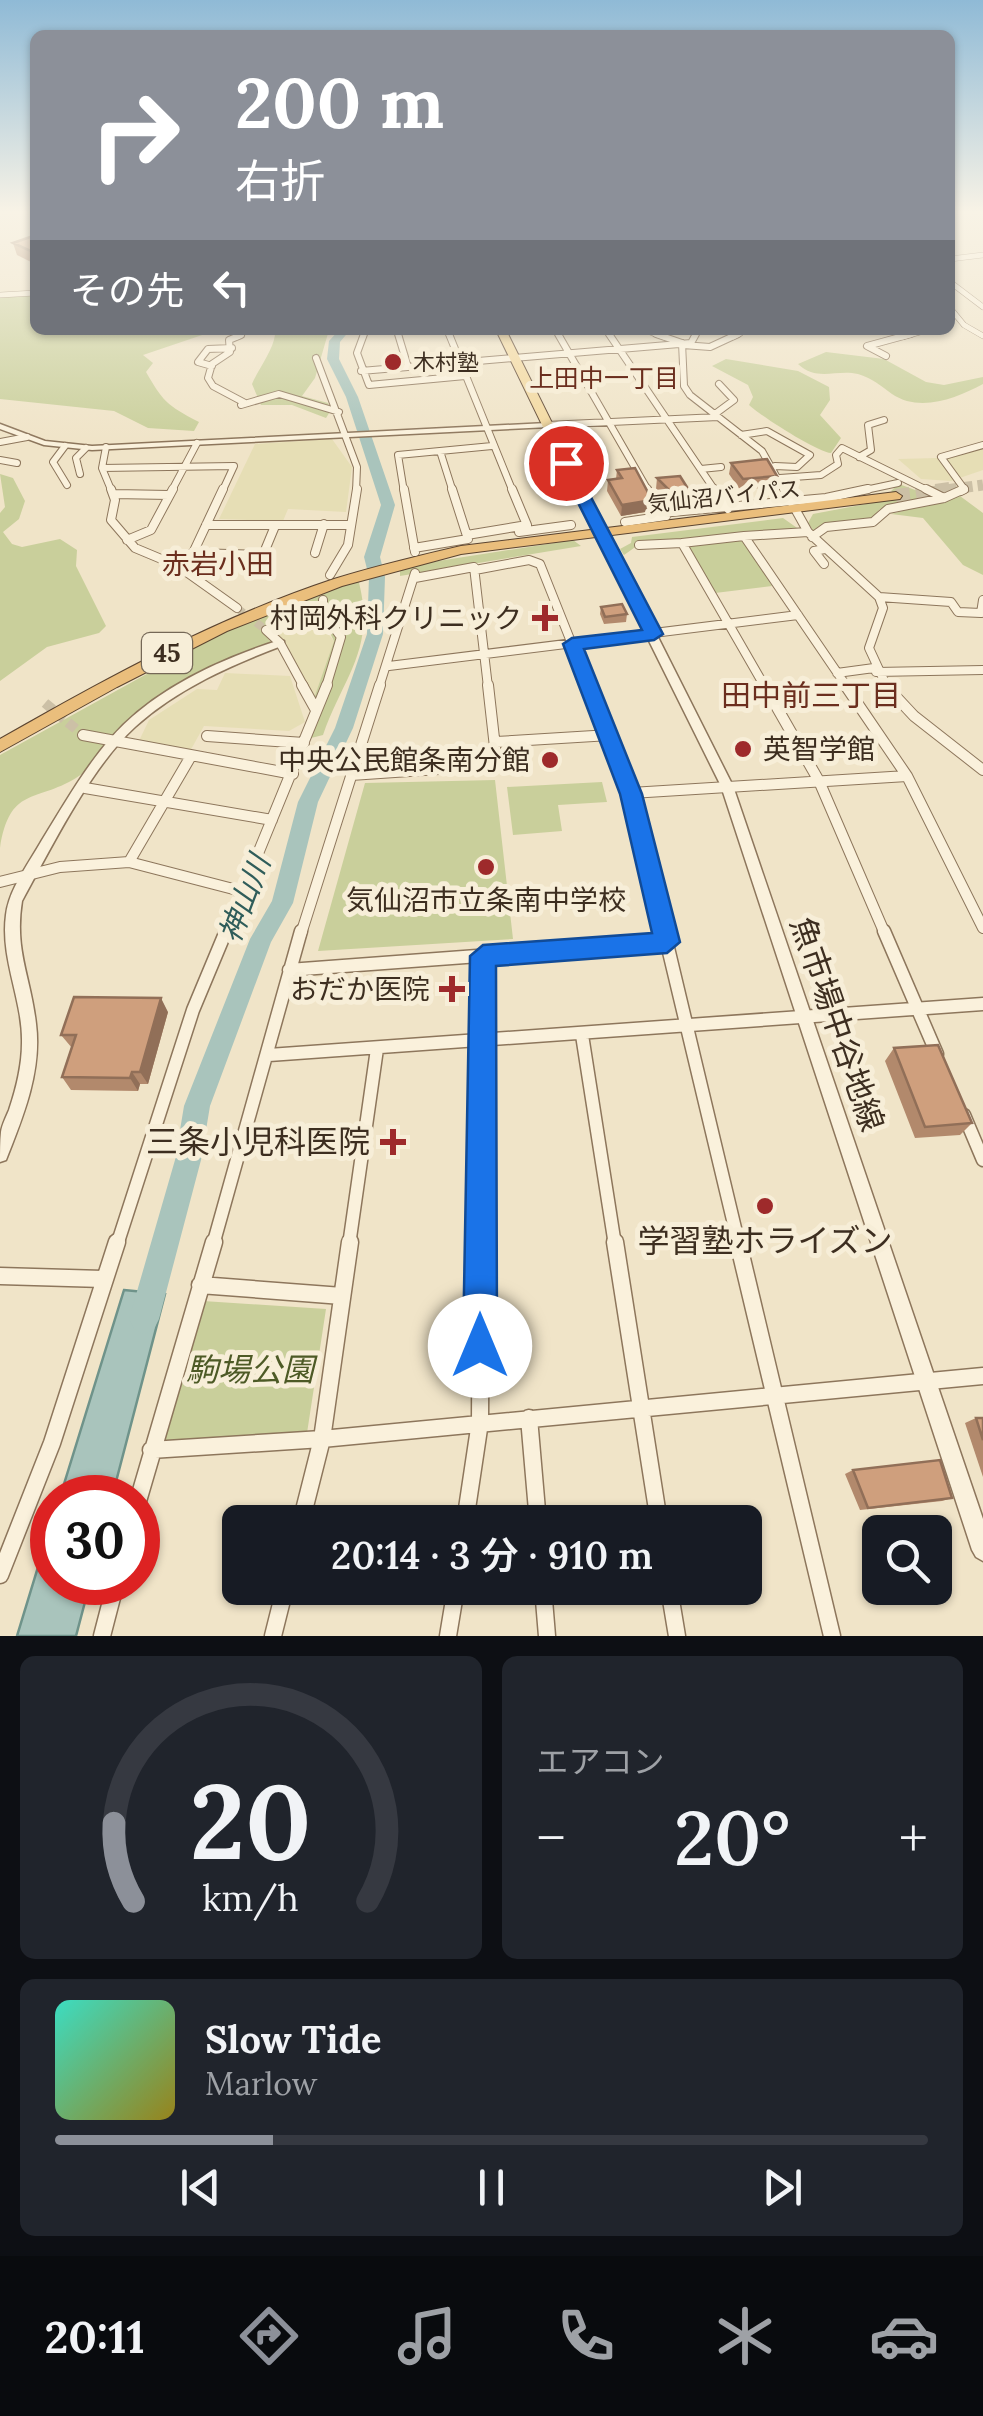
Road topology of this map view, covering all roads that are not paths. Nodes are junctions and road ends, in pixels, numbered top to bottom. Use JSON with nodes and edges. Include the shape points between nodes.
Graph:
{"nodes":[{"id":1,"x":956,"y":289,"type":"edge"},
{"id":2,"x":30,"y":292,"type":"edge"},
{"id":3,"x":0,"y":294,"type":"edge"},
{"id":4,"x":956,"y":296,"type":"edge"},
{"id":5,"x":968,"y":296,"type":"junction"},
{"id":6,"x":983,"y":307,"type":"edge"},
{"id":7,"x":955,"y":313,"type":"edge"},
{"id":8,"x":964,"y":325,"type":"junction"},
{"id":9,"x":955,"y":326,"type":"edge"},
{"id":10,"x":241,"y":335,"type":"dead end"},
{"id":11,"x":363,"y":335,"type":"edge"},
{"id":12,"x":398,"y":335,"type":"edge"},
{"id":13,"x":449,"y":335,"type":"edge"},
{"id":14,"x":503,"y":335,"type":"edge"},
{"id":15,"x":559,"y":335,"type":"edge"},
{"id":16,"x":610,"y":335,"type":"edge"},
{"id":17,"x":658,"y":335,"type":"edge"},
{"id":18,"x":695,"y":335,"type":"edge"},
{"id":19,"x":736,"y":335,"type":"edge"},
{"id":20,"x":908,"y":335,"type":"edge"},
{"id":21,"x":983,"y":336,"type":"edge"},
{"id":22,"x":682,"y":344,"type":"junction"},
{"id":23,"x":232,"y":348,"type":"junction"},
{"id":24,"x":620,"y":349,"type":"junction"},
{"id":25,"x":571,"y":354,"type":"junction"},
{"id":26,"x":886,"y":356,"type":"dead end"},
{"id":27,"x":316,"y":358,"type":"dead end"},
{"id":28,"x":515,"y":358,"type":"junction"},
{"id":29,"x":460,"y":362,"type":"junction"},
{"id":30,"x":212,"y":366,"type":"junction"},
{"id":31,"x":408,"y":367,"type":"junction"},
{"id":32,"x":360,"y":371,"type":"junction"},
{"id":33,"x":465,"y":376,"type":"junction"},
{"id":34,"x":719,"y":384,"type":"dead end"},
{"id":35,"x":339,"y":412,"type":"junction"},
{"id":36,"x":717,"y":415,"type":"junction"},
{"id":37,"x":667,"y":419,"type":"junction"},
{"id":38,"x":884,"y":420,"type":"dead end"},
{"id":39,"x":612,"y":422,"type":"junction"},
{"id":40,"x":0,"y":426,"type":"edge"},
{"id":41,"x":548,"y":426,"type":"junction"},
{"id":42,"x":486,"y":428,"type":"junction"},
{"id":43,"x":343,"y":435,"type":"junction"},
{"id":44,"x":741,"y":435,"type":"junction"},
{"id":45,"x":27,"y":438,"type":"junction"},
{"id":46,"x":0,"y":442,"type":"edge"},
{"id":47,"x":197,"y":443,"type":"junction"},
{"id":48,"x":983,"y":445,"type":"edge"},
{"id":49,"x":64,"y":446,"type":"junction"},
{"id":50,"x":492,"y":446,"type":"junction"},
{"id":51,"x":86,"y":448,"type":"junction"},
{"id":52,"x":106,"y":448,"type":"junction"},
{"id":53,"x":440,"y":451,"type":"junction"},
{"id":54,"x":859,"y":457,"type":"junction"},
{"id":55,"x":0,"y":460,"type":"edge"},
{"id":56,"x":17,"y":463,"type":"dead end"},
{"id":57,"x":185,"y":465,"type":"junction"},
{"id":58,"x":775,"y":466,"type":"junction"},
{"id":59,"x":721,"y":467,"type":"dead end"},
{"id":60,"x":102,"y":468,"type":"junction"},
{"id":61,"x":701,"y":469,"type":"junction"},
{"id":62,"x":80,"y":474,"type":"dead end"},
{"id":63,"x":780,"y":478,"type":"junction"},
{"id":64,"x":67,"y":485,"type":"dead end"},
{"id":65,"x":897,"y":489,"type":"tunnel mouth"},
{"id":66,"x":114,"y":494,"type":"junction"},
{"id":67,"x":169,"y":495,"type":"junction"},
{"id":68,"x":944,"y":498,"type":"junction"},
{"id":69,"x":796,"y":506,"type":"junction"},
{"id":70,"x":728,"y":510,"type":"junction"},
{"id":71,"x":671,"y":512,"type":"junction"},
{"id":72,"x":625,"y":522,"type":"dead end"},
{"id":73,"x":324,"y":524,"type":"junction"},
{"id":74,"x":206,"y":525,"type":"junction"},
{"id":75,"x":351,"y":525,"type":"junction"},
{"id":76,"x":571,"y":525,"type":"dead end"},
{"id":77,"x":275,"y":526,"type":"junction"},
{"id":78,"x":600,"y":532,"type":"junction"},
{"id":79,"x":810,"y":535,"type":"junction"},
{"id":80,"x":744,"y":536,"type":"junction"},
{"id":81,"x":468,"y":537,"type":"junction"},
{"id":82,"x":127,"y":540,"type":"junction"},
{"id":83,"x":682,"y":543,"type":"junction"},
{"id":84,"x":639,"y":545,"type":"dead end"},
{"id":85,"x":824,"y":549,"type":"junction"},
{"id":86,"x":193,"y":553,"type":"junction"},
{"id":87,"x":315,"y":553,"type":"dead end"},
{"id":88,"x":413,"y":562,"type":"junction"},
{"id":89,"x":173,"y":564,"type":"junction"},
{"id":90,"x":824,"y":564,"type":"dead end"},
{"id":91,"x":475,"y":570,"type":"junction"},
{"id":92,"x":337,"y":578,"type":"junction"},
{"id":93,"x":879,"y":596,"type":"junction"},
{"id":94,"x":322,"y":600,"type":"dead end"},
{"id":95,"x":983,"y":600,"type":"edge"},
{"id":96,"x":238,"y":608,"type":"tunnel mouth"},
{"id":97,"x":798,"y":615,"type":"junction"},
{"id":98,"x":731,"y":626,"type":"junction"},
{"id":99,"x":266,"y":630,"type":"tunnel mouth"},
{"id":100,"x":654,"y":634,"type":"junction"},
{"id":101,"x":280,"y":642,"type":"junction"},
{"id":102,"x":572,"y":644,"type":"junction"},
{"id":103,"x":485,"y":656,"type":"junction"},
{"id":104,"x":389,"y":666,"type":"junction"},
{"id":105,"x":875,"y":670,"type":"junction"},
{"id":106,"x":983,"y":670,"type":"edge"},
{"id":107,"x":837,"y":673,"type":"junction"},
{"id":108,"x":316,"y":710,"type":"junction"},
{"id":109,"x":83,"y":735,"type":"tunnel mouth"},
{"id":110,"x":610,"y":735,"type":"junction"},
{"id":111,"x":207,"y":736,"type":"dead end"},
{"id":112,"x":114,"y":742,"type":"junction"},
{"id":113,"x":496,"y":742,"type":"junction"},
{"id":114,"x":304,"y":744,"type":"junction"},
{"id":115,"x":0,"y":746,"type":"edge"},
{"id":116,"x":191,"y":756,"type":"junction"},
{"id":117,"x":983,"y":770,"type":"edge"},
{"id":118,"x":293,"y":774,"type":"junction"},
{"id":119,"x":351,"y":774,"type":"junction"},
{"id":120,"x":906,"y":776,"type":"junction"},
{"id":121,"x":820,"y":781,"type":"junction"},
{"id":122,"x":727,"y":786,"type":"junction"},
{"id":123,"x":85,"y":788,"type":"junction"},
{"id":124,"x":631,"y":794,"type":"junction"},
{"id":125,"x":165,"y":801,"type":"junction"},
{"id":126,"x":272,"y":820,"type":"junction"},
{"id":127,"x":129,"y":862,"type":"junction"},
{"id":128,"x":29,"y":875,"type":"junction"},
{"id":129,"x":0,"y":882,"type":"edge"},
{"id":130,"x":240,"y":891,"type":"junction"},
{"id":131,"x":983,"y":928,"type":"edge"},
{"id":132,"x":667,"y":942,"type":"junction"},
{"id":133,"x":483,"y":956,"type":"junction"},
{"id":134,"x":289,"y":970,"type":"junction"},
{"id":135,"x":983,"y":1004,"type":"edge"},
{"id":136,"x":918,"y":1008,"type":"junction"},
{"id":137,"x":806,"y":1017,"type":"junction"},
{"id":138,"x":686,"y":1024,"type":"junction"},
{"id":139,"x":582,"y":1034,"type":"junction"},
{"id":140,"x":482,"y":1043,"type":"junction"},
{"id":141,"x":377,"y":1049,"type":"junction"},
{"id":142,"x":269,"y":1054,"type":"junction"},
{"id":143,"x":940,"y":1058,"type":"edge"},
{"id":144,"x":961,"y":1109,"type":"edge"},
{"id":145,"x":0,"y":1154,"type":"edge"},
{"id":146,"x":983,"y":1160,"type":"edge"},
{"id":147,"x":0,"y":1276,"type":"edge"},
{"id":148,"x":103,"y":1279,"type":"junction"},
{"id":149,"x":200,"y":1285,"type":"junction"},
{"id":150,"x":342,"y":1296,"type":"junction"},
{"id":151,"x":983,"y":1376,"type":"edge"},
{"id":152,"x":926,"y":1380,"type":"junction"},
{"id":153,"x":775,"y":1394,"type":"junction"},
{"id":154,"x":641,"y":1408,"type":"junction"},
{"id":155,"x":529,"y":1418,"type":"junction"},
{"id":156,"x":480,"y":1422,"type":"junction"},
{"id":157,"x":322,"y":1439,"type":"junction"},
{"id":158,"x":151,"y":1450,"type":"junction"},
{"id":159,"x":144,"y":1475,"type":"edge"},
{"id":160,"x":305,"y":1505,"type":"edge"},
{"id":161,"x":468,"y":1505,"type":"edge"},
{"id":162,"x":537,"y":1505,"type":"edge"},
{"id":163,"x":656,"y":1505,"type":"edge"},
{"id":164,"x":983,"y":1550,"type":"edge"},
{"id":165,"x":0,"y":1575,"type":"edge"},
{"id":166,"x":110,"y":1605,"type":"edge"},
{"id":167,"x":281,"y":1605,"type":"edge"},
{"id":168,"x":453,"y":1605,"type":"edge"},
{"id":169,"x":545,"y":1605,"type":"edge"},
{"id":170,"x":672,"y":1605,"type":"edge"},
{"id":171,"x":102,"y":1636,"type":"edge"},
{"id":172,"x":273,"y":1636,"type":"edge"},
{"id":173,"x":448,"y":1636,"type":"edge"},
{"id":174,"x":548,"y":1636,"type":"edge"},
{"id":175,"x":677,"y":1636,"type":"edge"},
{"id":176,"x":832,"y":1636,"type":"edge"}],
"edges":[{"from":1,"to":5,"type":"street"},
{"from":2,"to":3,"type":"street"},
{"from":4,"to":5,"type":"street"},
{"from":5,"to":6,"type":"street"},
{"from":7,"to":8,"type":"street"},
{"from":8,"to":9,"type":"street"},
{"from":8,"to":21,"type":"street"},
{"from":10,"to":23,"type":"street","via":[[229,340]]},
{"from":11,"to":32,"type":"street"},
{"from":12,"to":31,"type":"street"},
{"from":13,"to":29,"type":"street"},
{"from":14,"to":28,"type":"main road"},
{"from":15,"to":25,"type":"street"},
{"from":16,"to":24,"type":"street"},
{"from":17,"to":22,"type":"street"},
{"from":18,"to":22,"type":"street"},
{"from":19,"to":22,"type":"street","via":[[710,347]]},
{"from":20,"to":26,"type":"street","via":[[867,346]]},
{"from":22,"to":24,"type":"street"},
{"from":22,"to":36,"type":"street","via":[[684,386]]},
{"from":23,"to":30,"type":"street"},
{"from":23,"to":30,"type":"street","via":[[208,349],[198,362]]},
{"from":24,"to":25,"type":"street"},
{"from":24,"to":37,"type":"street"},
{"from":25,"to":28,"type":"street"},
{"from":25,"to":39,"type":"street"},
{"from":27,"to":35,"type":"street"},
{"from":28,"to":29,"type":"street"},
{"from":28,"to":41,"type":"main road"},
{"from":29,"to":31,"type":"street"},
{"from":29,"to":33,"type":"street"},
{"from":30,"to":35,"type":"street","via":[[209,382],[243,404],[279,394]]},
{"from":31,"to":32,"type":"street"},
{"from":32,"to":33,"type":"street","via":[[369,384]]},
{"from":33,"to":42,"type":"street"},
{"from":34,"to":36,"type":"street","via":[[734,400]]},
{"from":35,"to":43,"type":"street"},
{"from":36,"to":37,"type":"street"},
{"from":36,"to":44,"type":"street"},
{"from":37,"to":39,"type":"street"},
{"from":37,"to":61,"type":"street"},
{"from":38,"to":54,"type":"street","via":[[868,425],[870,450]]},
{"from":39,"to":41,"type":"street"},
{"from":39,"to":71,"type":"street","via":[[662,513]]},
{"from":40,"to":45,"type":"street"},
{"from":41,"to":42,"type":"street"},
{"from":41,"to":78,"type":"main road"},
{"from":42,"to":43,"type":"street"},
{"from":42,"to":50,"type":"street"},
{"from":43,"to":47,"type":"street"},
{"from":43,"to":75,"type":"street","via":[[357,467]]},
{"from":44,"to":58,"type":"street"},
{"from":44,"to":58,"type":"street","via":[[768,431],[810,455],[797,466]]},
{"from":45,"to":46,"type":"street"},
{"from":45,"to":49,"type":"street"},
{"from":47,"to":52,"type":"street"},
{"from":47,"to":57,"type":"street"},
{"from":48,"to":68,"type":"street","via":[[940,457],[965,490]]},
{"from":49,"to":51,"type":"street"},
{"from":49,"to":64,"type":"street","via":[[53,462]]},
{"from":50,"to":53,"type":"street"},
{"from":50,"to":81,"type":"street","via":[[527,525]]},
{"from":51,"to":52,"type":"street"},
{"from":51,"to":62,"type":"street","via":[[76,458]]},
{"from":52,"to":60,"type":"street"},
{"from":53,"to":81,"type":"street"},
{"from":53,"to":88,"type":"street","via":[[398,456]]},
{"from":54,"to":63,"type":"street","via":[[842,448],[838,464],[822,475]]},
{"from":54,"to":68,"type":"street"},
{"from":55,"to":56,"type":"street"},
{"from":57,"to":60,"type":"street"},
{"from":57,"to":67,"type":"street"},
{"from":57,"to":74,"type":"street","via":[[234,466]]},
{"from":58,"to":63,"type":"street"},
{"from":59,"to":61,"type":"street"},
{"from":60,"to":66,"type":"street"},
{"from":61,"to":70,"type":"street"},
{"from":63,"to":69,"type":"street"},
{"from":65,"to":69,"type":"highway","name":"気仙沼バイパス","number":"45"},
{"from":66,"to":67,"type":"street"},
{"from":66,"to":82,"type":"street","via":[[111,525]]},
{"from":67,"to":82,"type":"street","via":[[151,530]]},
{"from":68,"to":79,"type":"street"},
{"from":69,"to":70,"type":"street"},
{"from":69,"to":78,"type":"highway","name":"気仙沼バイパス","number":"45"},
{"from":69,"to":79,"type":"street"},
{"from":70,"to":71,"type":"street"},
{"from":71,"to":72,"type":"street"},
{"from":73,"to":75,"type":"street"},
{"from":73,"to":77,"type":"street"},
{"from":73,"to":87,"type":"street"},
{"from":74,"to":77,"type":"street"},
{"from":74,"to":86,"type":"street"},
{"from":75,"to":92,"type":"street"},
{"from":76,"to":81,"type":"street"},
{"from":77,"to":86,"type":"street","via":[[263,556]]},
{"from":78,"to":88,"type":"highway","name":"気仙沼バイパス","number":"45"},
{"from":78,"to":100,"type":"street","name":"魚市場中谷地線"},
{"from":79,"to":80,"type":"street"},
{"from":79,"to":85,"type":"street"},
{"from":80,"to":83,"type":"street"},
{"from":80,"to":97,"type":"street"},
{"from":81,"to":88,"type":"street"},
{"from":82,"to":89,"type":"street"},
{"from":83,"to":84,"type":"street"},
{"from":83,"to":98,"type":"street"},
{"from":85,"to":90,"type":"street","via":[[814,551]]},
{"from":85,"to":93,"type":"street"},
{"from":86,"to":89,"type":"street"},
{"from":88,"to":91,"type":"street"},
{"from":88,"to":92,"type":"highway","name":"気仙沼バイパス","number":"45"},
{"from":88,"to":104,"type":"street"},
{"from":89,"to":96,"type":"street"},
{"from":91,"to":102,"type":"street","via":[[537,561]]},
{"from":91,"to":103,"type":"street"},
{"from":92,"to":115,"type":"highway","name":"気仙沼バイパス","number":"45","via":[[218,627]]},
{"from":93,"to":95,"type":"street","via":[[951,602],[971,615],[981,614]]},
{"from":93,"to":105,"type":"street","via":[[883,608],[869,648]]},
{"from":94,"to":108,"type":"street","via":[[341,644]]},
{"from":97,"to":98,"type":"street"},
{"from":97,"to":107,"type":"street"},
{"from":98,"to":100,"type":"street"},
{"from":98,"to":121,"type":"street"},
{"from":99,"to":101,"type":"street"},
{"from":100,"to":102,"type":"street"},
{"from":100,"to":122,"type":"street","name":"魚市場中谷地線"},
{"from":101,"to":108,"type":"street"},
{"from":101,"to":112,"type":"street","via":[[156,707]]},
{"from":102,"to":103,"type":"street"},
{"from":102,"to":110,"type":"street"},
{"from":103,"to":104,"type":"street"},
{"from":103,"to":113,"type":"street"},
{"from":104,"to":119,"type":"street"},
{"from":105,"to":106,"type":"street"},
{"from":105,"to":107,"type":"street"},
{"from":105,"to":117,"type":"street","via":[[894,696]]},
{"from":107,"to":120,"type":"street"},
{"from":108,"to":114,"type":"street"},
{"from":109,"to":112,"type":"street"},
{"from":110,"to":113,"type":"street"},
{"from":110,"to":124,"type":"street"},
{"from":111,"to":114,"type":"street"},
{"from":112,"to":116,"type":"street"},
{"from":112,"to":123,"type":"street"},
{"from":113,"to":119,"type":"street","via":[[497,765]]},
{"from":114,"to":118,"type":"street"},
{"from":116,"to":118,"type":"street"},
{"from":116,"to":125,"type":"street"},
{"from":118,"to":126,"type":"street"},
{"from":119,"to":134,"type":"street"},
{"from":120,"to":121,"type":"street"},
{"from":120,"to":131,"type":"street"},
{"from":121,"to":122,"type":"street"},
{"from":121,"to":136,"type":"street"},
{"from":122,"to":124,"type":"street"},
{"from":122,"to":137,"type":"street","name":"魚市場中谷地線"},
{"from":123,"to":125,"type":"street"},
{"from":123,"to":128,"type":"street"},
{"from":124,"to":132,"type":"street"},
{"from":125,"to":126,"type":"street"},
{"from":125,"to":127,"type":"street"},
{"from":126,"to":130,"type":"street"},
{"from":127,"to":128,"type":"street"},
{"from":127,"to":130,"type":"street"},
{"from":128,"to":129,"type":"street"},
{"from":128,"to":145,"type":"street","via":[[9,928],[30,1026],[25,1087]]},
{"from":130,"to":148,"type":"street","via":[[192,1010]]},
{"from":132,"to":133,"type":"street"},
{"from":132,"to":138,"type":"street"},
{"from":133,"to":134,"type":"street"},
{"from":133,"to":140,"type":"street"},
{"from":134,"to":142,"type":"street"},
{"from":135,"to":136,"type":"street"},
{"from":136,"to":137,"type":"street"},
{"from":136,"to":143,"type":"street"},
{"from":137,"to":138,"type":"street"},
{"from":137,"to":152,"type":"street","name":"魚市場中谷地線"},
{"from":138,"to":139,"type":"street"},
{"from":138,"to":153,"type":"street"},
{"from":139,"to":140,"type":"street"},
{"from":139,"to":154,"type":"street"},
{"from":140,"to":141,"type":"street"},
{"from":140,"to":156,"type":"street"},
{"from":141,"to":142,"type":"street"},
{"from":141,"to":150,"type":"street"},
{"from":142,"to":149,"type":"street"},
{"from":144,"to":146,"type":"street"},
{"from":147,"to":148,"type":"street"},
{"from":148,"to":165,"type":"street","via":[[52,1443]]},
{"from":149,"to":150,"type":"street"},
{"from":149,"to":158,"type":"street"},
{"from":150,"to":157,"type":"street"},
{"from":151,"to":152,"type":"street"},
{"from":152,"to":153,"type":"street"},
{"from":152,"to":164,"type":"street","name":"魚市場中谷地線"},
{"from":153,"to":154,"type":"street"},
{"from":153,"to":176,"type":"street"},
{"from":154,"to":155,"type":"street"},
{"from":154,"to":163,"type":"street"},
{"from":155,"to":156,"type":"street"},
{"from":155,"to":162,"type":"street"},
{"from":156,"to":157,"type":"street"},
{"from":156,"to":161,"type":"street"},
{"from":157,"to":158,"type":"street"},
{"from":157,"to":160,"type":"street"},
{"from":158,"to":159,"type":"street"},
{"from":166,"to":171,"type":"street"},
{"from":167,"to":172,"type":"street"},
{"from":168,"to":173,"type":"street"},
{"from":169,"to":174,"type":"street"},
{"from":170,"to":175,"type":"street"}]}
